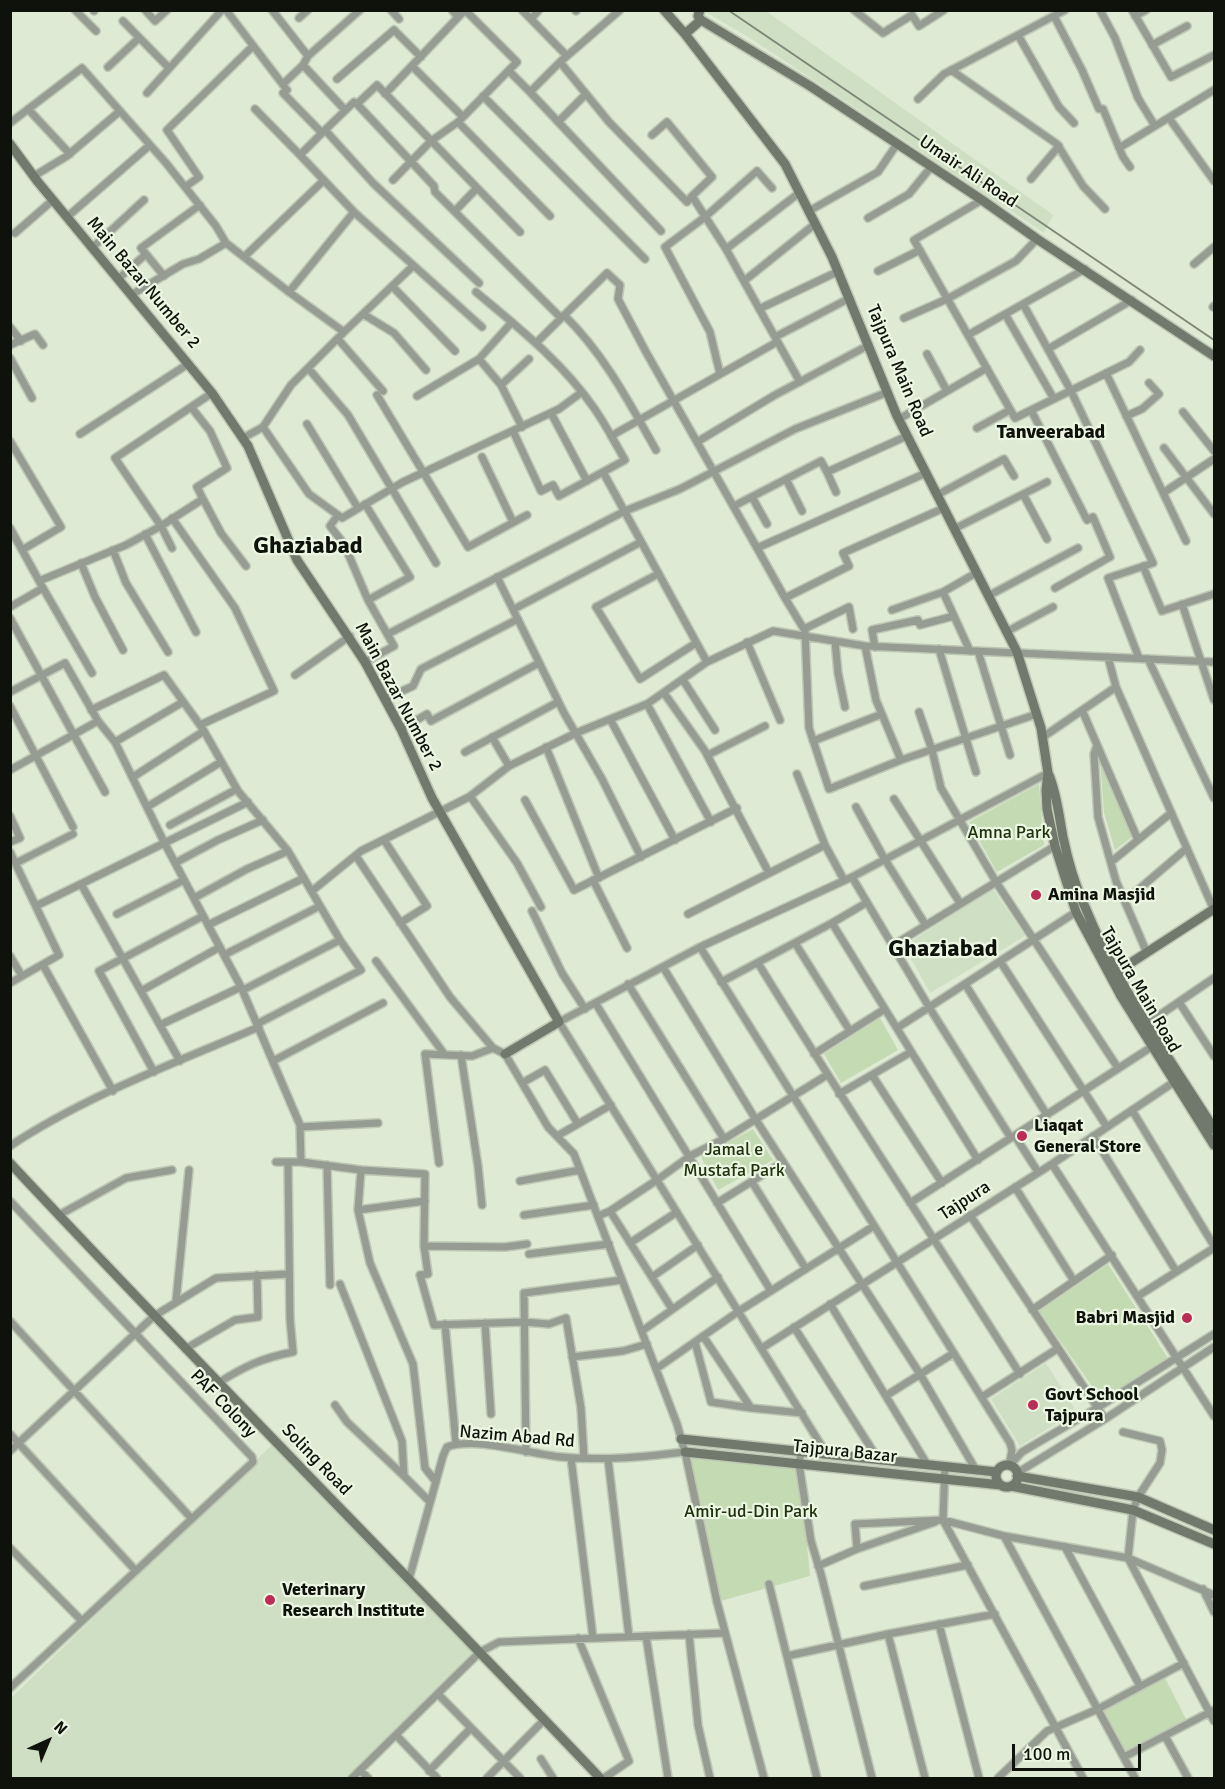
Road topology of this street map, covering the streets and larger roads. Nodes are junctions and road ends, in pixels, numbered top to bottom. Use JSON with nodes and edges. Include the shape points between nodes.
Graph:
{"nodes":[{"id":1,"x":75,"y":10,"type":"edge"},
{"id":2,"x":145,"y":10,"type":"edge"},
{"id":3,"x":166,"y":10,"type":"edge"},
{"id":4,"x":224,"y":10,"type":"edge"},
{"id":5,"x":272,"y":10,"type":"edge"},
{"id":6,"x":308,"y":10,"type":"edge"},
{"id":7,"x":360,"y":10,"type":"edge"},
{"id":8,"x":391,"y":10,"type":"edge"},
{"id":9,"x":452,"y":10,"type":"edge"},
{"id":10,"x":522,"y":10,"type":"edge"},
{"id":11,"x":539,"y":10,"type":"edge"},
{"id":12,"x":620,"y":10,"type":"edge"},
{"id":13,"x":664,"y":10,"type":"edge"},
{"id":14,"x":854,"y":10,"type":"edge"},
{"id":15,"x":944,"y":10,"type":"edge"},
{"id":16,"x":1065,"y":10,"type":"edge"},
{"id":17,"x":1100,"y":10,"type":"edge"},
{"id":18,"x":1146,"y":10,"type":"edge"},
{"id":19,"x":1133,"y":13,"type":"edge"},
{"id":20,"x":700,"y":15,"type":"edge"},
{"id":21,"x":1054,"y":16,"type":"junction"},
{"id":22,"x":458,"y":17,"type":"junction"},
{"id":23,"x":299,"y":18,"type":"dead end"},
{"id":24,"x":399,"y":19,"type":"dead end"},
{"id":25,"x":531,"y":19,"type":"junction"},
{"id":26,"x":123,"y":21,"type":"dead end"},
{"id":27,"x":1187,"y":26,"type":"dead end"},
{"id":28,"x":96,"y":31,"type":"dead end"},
{"id":29,"x":685,"y":34,"type":"junction"},
{"id":30,"x":1018,"y":35,"type":"junction"},
{"id":31,"x":139,"y":38,"type":"junction"},
{"id":32,"x":1152,"y":45,"type":"junction"},
{"id":33,"x":253,"y":46,"type":"junction"},
{"id":34,"x":1215,"y":55,"type":"edge"},
{"id":35,"x":308,"y":56,"type":"junction"},
{"id":36,"x":567,"y":56,"type":"junction"},
{"id":37,"x":421,"y":57,"type":"junction"},
{"id":38,"x":560,"y":62,"type":"junction"},
{"id":39,"x":303,"y":65,"type":"junction"},
{"id":40,"x":412,"y":66,"type":"junction"},
{"id":41,"x":108,"y":67,"type":"dead end"},
{"id":42,"x":169,"y":68,"type":"junction"},
{"id":43,"x":951,"y":70,"type":"junction"},
{"id":44,"x":508,"y":71,"type":"junction"},
{"id":45,"x":337,"y":79,"type":"dead end"},
{"id":46,"x":282,"y":84,"type":"junction"},
{"id":47,"x":1215,"y":90,"type":"edge"},
{"id":48,"x":530,"y":92,"type":"junction"},
{"id":49,"x":147,"y":93,"type":"dead end"},
{"id":50,"x":386,"y":94,"type":"junction"},
{"id":51,"x":586,"y":94,"type":"junction"},
{"id":52,"x":483,"y":96,"type":"junction"},
{"id":53,"x":918,"y":99,"type":"dead end"},
{"id":54,"x":357,"y":104,"type":"junction"},
{"id":55,"x":28,"y":109,"type":"junction"},
{"id":56,"x":255,"y":109,"type":"dead end"},
{"id":57,"x":345,"y":110,"type":"junction"},
{"id":58,"x":120,"y":111,"type":"junction"},
{"id":59,"x":1169,"y":118,"type":"junction"},
{"id":60,"x":460,"y":119,"type":"junction"},
{"id":61,"x":558,"y":122,"type":"junction"},
{"id":62,"x":10,"y":123,"type":"edge"},
{"id":63,"x":1074,"y":123,"type":"dead end"},
{"id":64,"x":1155,"y":126,"type":"junction"},
{"id":65,"x":324,"y":132,"type":"junction"},
{"id":66,"x":652,"y":135,"type":"dead end"},
{"id":67,"x":431,"y":141,"type":"junction"},
{"id":68,"x":10,"y":144,"type":"edge"},
{"id":69,"x":897,"y":144,"type":"junction"},
{"id":70,"x":150,"y":145,"type":"junction"},
{"id":71,"x":1059,"y":146,"type":"junction"},
{"id":72,"x":1119,"y":148,"type":"junction"},
{"id":73,"x":70,"y":154,"type":"junction"},
{"id":74,"x":300,"y":155,"type":"junction"},
{"id":75,"x":411,"y":161,"type":"junction"},
{"id":76,"x":931,"y":167,"type":"junction"},
{"id":77,"x":1130,"y":167,"type":"dead end"},
{"id":78,"x":34,"y":176,"type":"junction"},
{"id":79,"x":1031,"y":179,"type":"dead end"},
{"id":80,"x":393,"y":180,"type":"dead end"},
{"id":81,"x":323,"y":181,"type":"junction"},
{"id":82,"x":1215,"y":181,"type":"edge"},
{"id":83,"x":185,"y":186,"type":"junction"},
{"id":84,"x":477,"y":188,"type":"junction"},
{"id":85,"x":772,"y":188,"type":"dead end"},
{"id":86,"x":799,"y":193,"type":"junction"},
{"id":87,"x":692,"y":196,"type":"junction"},
{"id":88,"x":53,"y":200,"type":"junction"},
{"id":89,"x":144,"y":200,"type":"dead end"},
{"id":90,"x":982,"y":200,"type":"junction"},
{"id":91,"x":200,"y":205,"type":"junction"},
{"id":92,"x":1105,"y":209,"type":"dead end"},
{"id":93,"x":455,"y":211,"type":"junction"},
{"id":94,"x":809,"y":211,"type":"junction"},
{"id":95,"x":354,"y":212,"type":"junction"},
{"id":96,"x":550,"y":216,"type":"dead end"},
{"id":97,"x":67,"y":217,"type":"junction"},
{"id":98,"x":705,"y":217,"type":"junction"},
{"id":99,"x":868,"y":218,"type":"dead end"},
{"id":100,"x":815,"y":224,"type":"junction"},
{"id":101,"x":661,"y":231,"type":"dead end"},
{"id":102,"x":520,"y":232,"type":"dead end"},
{"id":103,"x":15,"y":233,"type":"dead end"},
{"id":104,"x":1037,"y":239,"type":"junction"},
{"id":105,"x":226,"y":243,"type":"junction"},
{"id":106,"x":1215,"y":247,"type":"edge"},
{"id":107,"x":92,"y":248,"type":"junction"},
{"id":108,"x":726,"y":249,"type":"junction"},
{"id":109,"x":920,"y":250,"type":"junction"},
{"id":110,"x":146,"y":254,"type":"junction"},
{"id":111,"x":244,"y":257,"type":"junction"},
{"id":112,"x":645,"y":259,"type":"dead end"},
{"id":113,"x":1194,"y":264,"type":"dead end"},
{"id":114,"x":412,"y":266,"type":"junction"},
{"id":115,"x":1085,"y":269,"type":"junction"},
{"id":116,"x":838,"y":271,"type":"junction"},
{"id":117,"x":878,"y":271,"type":"dead end"},
{"id":118,"x":164,"y":276,"type":"junction"},
{"id":119,"x":118,"y":279,"type":"junction"},
{"id":120,"x":744,"y":281,"type":"junction"},
{"id":121,"x":479,"y":282,"type":"dead end"},
{"id":122,"x":392,"y":286,"type":"junction"},
{"id":123,"x":289,"y":292,"type":"junction"},
{"id":124,"x":476,"y":292,"type":"dead end"},
{"id":125,"x":131,"y":295,"type":"junction"},
{"id":126,"x":850,"y":298,"type":"junction"},
{"id":127,"x":947,"y":299,"type":"junction"},
{"id":128,"x":1132,"y":300,"type":"junction"},
{"id":129,"x":1023,"y":304,"type":"junction"},
{"id":130,"x":759,"y":309,"type":"junction"},
{"id":131,"x":363,"y":314,"type":"junction"},
{"id":132,"x":1005,"y":314,"type":"junction"},
{"id":133,"x":563,"y":316,"type":"junction"},
{"id":134,"x":904,"y":318,"type":"dead end"},
{"id":135,"x":512,"y":322,"type":"junction"},
{"id":136,"x":10,"y":327,"type":"edge"},
{"id":137,"x":482,"y":327,"type":"dead end"},
{"id":138,"x":344,"y":332,"type":"junction"},
{"id":139,"x":968,"y":334,"type":"junction"},
{"id":140,"x":338,"y":339,"type":"junction"},
{"id":141,"x":776,"y":340,"type":"junction"},
{"id":142,"x":21,"y":341,"type":"junction"},
{"id":143,"x":537,"y":342,"type":"junction"},
{"id":144,"x":10,"y":345,"type":"edge"},
{"id":145,"x":43,"y":345,"type":"dead end"},
{"id":146,"x":870,"y":345,"type":"junction"},
{"id":147,"x":1048,"y":349,"type":"junction"},
{"id":148,"x":455,"y":351,"type":"dead end"},
{"id":149,"x":1140,"y":351,"type":"dead end"},
{"id":150,"x":927,"y":354,"type":"dead end"},
{"id":151,"x":1215,"y":356,"type":"edge"},
{"id":152,"x":10,"y":358,"type":"edge"},
{"id":153,"x":479,"y":359,"type":"junction"},
{"id":154,"x":529,"y":359,"type":"dead end"},
{"id":155,"x":188,"y":364,"type":"junction"},
{"id":156,"x":308,"y":368,"type":"junction"},
{"id":157,"x":987,"y":368,"type":"junction"},
{"id":158,"x":426,"y":370,"type":"dead end"},
{"id":159,"x":720,"y":374,"type":"junction"},
{"id":160,"x":1106,"y":374,"type":"junction"},
{"id":161,"x":800,"y":382,"type":"junction"},
{"id":162,"x":1149,"y":383,"type":"dead end"},
{"id":163,"x":501,"y":385,"type":"junction"},
{"id":164,"x":946,"y":391,"type":"junction"},
{"id":165,"x":1071,"y":391,"type":"junction"},
{"id":166,"x":582,"y":392,"type":"junction"},
{"id":167,"x":888,"y":392,"type":"junction"},
{"id":168,"x":212,"y":393,"type":"junction"},
{"id":169,"x":417,"y":396,"type":"dead end"},
{"id":170,"x":32,"y":398,"type":"dead end"},
{"id":171,"x":1054,"y":399,"type":"junction"},
{"id":172,"x":673,"y":400,"type":"junction"},
{"id":173,"x":191,"y":406,"type":"junction"},
{"id":174,"x":1010,"y":410,"type":"junction"},
{"id":175,"x":1031,"y":410,"type":"junction"},
{"id":176,"x":1183,"y":412,"type":"dead end"},
{"id":177,"x":551,"y":413,"type":"junction"},
{"id":178,"x":1126,"y":416,"type":"junction"},
{"id":179,"x":899,"y":419,"type":"junction"},
{"id":180,"x":639,"y":420,"type":"junction"},
{"id":181,"x":307,"y":424,"type":"dead end"},
{"id":182,"x":263,"y":427,"type":"junction"},
{"id":183,"x":522,"y":427,"type":"junction"},
{"id":184,"x":977,"y":428,"type":"dead end"},
{"id":185,"x":513,"y":431,"type":"junction"},
{"id":186,"x":80,"y":434,"type":"dead end"},
{"id":187,"x":611,"y":436,"type":"junction"},
{"id":188,"x":907,"y":436,"type":"junction"},
{"id":189,"x":243,"y":438,"type":"junction"},
{"id":190,"x":10,"y":441,"type":"edge"},
{"id":191,"x":697,"y":442,"type":"junction"},
{"id":192,"x":1164,"y":448,"type":"dead end"},
{"id":193,"x":656,"y":450,"type":"dead end"},
{"id":194,"x":1215,"y":451,"type":"edge"},
{"id":195,"x":482,"y":457,"type":"dead end"},
{"id":196,"x":1215,"y":459,"type":"edge"},
{"id":197,"x":603,"y":472,"type":"junction"},
{"id":198,"x":715,"y":472,"type":"junction"},
{"id":199,"x":827,"y":472,"type":"junction"},
{"id":200,"x":423,"y":473,"type":"junction"},
{"id":201,"x":926,"y":473,"type":"junction"},
{"id":202,"x":1014,"y":476,"type":"dead end"},
{"id":203,"x":1186,"y":478,"type":"junction"},
{"id":204,"x":786,"y":479,"type":"junction"},
{"id":205,"x":587,"y":481,"type":"junction"},
{"id":206,"x":1047,"y":482,"type":"dead end"},
{"id":207,"x":391,"y":489,"type":"junction"},
{"id":208,"x":836,"y":492,"type":"dead end"},
{"id":209,"x":1023,"y":494,"type":"junction"},
{"id":210,"x":1163,"y":494,"type":"junction"},
{"id":211,"x":937,"y":495,"type":"junction"},
{"id":212,"x":752,"y":496,"type":"junction"},
{"id":213,"x":202,"y":499,"type":"junction"},
{"id":214,"x":361,"y":506,"type":"junction"},
{"id":215,"x":734,"y":506,"type":"junction"},
{"id":216,"x":944,"y":508,"type":"junction"},
{"id":217,"x":625,"y":511,"type":"junction"},
{"id":218,"x":802,"y":511,"type":"dead end"},
{"id":219,"x":527,"y":514,"type":"dead end"},
{"id":220,"x":1215,"y":514,"type":"edge"},
{"id":221,"x":338,"y":515,"type":"junction"},
{"id":222,"x":172,"y":518,"type":"junction"},
{"id":223,"x":513,"y":522,"type":"junction"},
{"id":224,"x":767,"y":524,"type":"dead end"},
{"id":225,"x":161,"y":526,"type":"junction"},
{"id":226,"x":10,"y":528,"type":"edge"},
{"id":227,"x":954,"y":529,"type":"junction"},
{"id":228,"x":145,"y":534,"type":"junction"},
{"id":229,"x":1047,"y":539,"type":"dead end"},
{"id":230,"x":1186,"y":541,"type":"dead end"},
{"id":231,"x":641,"y":542,"type":"junction"},
{"id":232,"x":172,"y":548,"type":"dead end"},
{"id":233,"x":757,"y":548,"type":"junction"},
{"id":234,"x":1078,"y":548,"type":"dead end"},
{"id":235,"x":22,"y":550,"type":"junction"},
{"id":236,"x":113,"y":550,"type":"junction"},
{"id":237,"x":81,"y":563,"type":"junction"},
{"id":238,"x":436,"y":563,"type":"dead end"},
{"id":239,"x":246,"y":566,"type":"dead end"},
{"id":240,"x":1143,"y":566,"type":"junction"},
{"id":241,"x":976,"y":573,"type":"junction"},
{"id":242,"x":658,"y":574,"type":"junction"},
{"id":243,"x":497,"y":577,"type":"junction"},
{"id":244,"x":39,"y":581,"type":"junction"},
{"id":245,"x":43,"y":588,"type":"junction"},
{"id":246,"x":1055,"y":588,"type":"dead end"},
{"id":247,"x":943,"y":592,"type":"junction"},
{"id":248,"x":1215,"y":594,"type":"edge"},
{"id":249,"x":988,"y":596,"type":"junction"},
{"id":250,"x":785,"y":598,"type":"junction"},
{"id":251,"x":368,"y":600,"type":"junction"},
{"id":252,"x":1182,"y":604,"type":"junction"},
{"id":253,"x":10,"y":607,"type":"edge"},
{"id":254,"x":1053,"y":607,"type":"dead end"},
{"id":255,"x":514,"y":609,"type":"junction"},
{"id":256,"x":892,"y":610,"type":"dead end"},
{"id":257,"x":954,"y":616,"type":"junction"},
{"id":258,"x":10,"y":618,"type":"edge"},
{"id":259,"x":518,"y":619,"type":"junction"},
{"id":260,"x":853,"y":629,"type":"dead end"},
{"id":261,"x":196,"y":632,"type":"dead end"},
{"id":262,"x":1006,"y":632,"type":"junction"},
{"id":263,"x":805,"y":633,"type":"junction"},
{"id":264,"x":388,"y":634,"type":"junction"},
{"id":265,"x":350,"y":636,"type":"junction"},
{"id":266,"x":835,"y":641,"type":"junction"},
{"id":267,"x":747,"y":642,"type":"junction"},
{"id":268,"x":696,"y":643,"type":"junction"},
{"id":269,"x":865,"y":646,"type":"junction"},
{"id":270,"x":875,"y":647,"type":"junction"},
{"id":271,"x":939,"y":649,"type":"junction"},
{"id":272,"x":123,"y":650,"type":"dead end"},
{"id":273,"x":974,"y":651,"type":"junction"},
{"id":274,"x":168,"y":652,"type":"dead end"},
{"id":275,"x":1017,"y":652,"type":"junction"},
{"id":276,"x":1108,"y":657,"type":"junction"},
{"id":277,"x":1139,"y":658,"type":"junction"},
{"id":278,"x":1148,"y":659,"type":"junction"},
{"id":279,"x":1202,"y":661,"type":"junction"},
{"id":280,"x":365,"y":662,"type":"junction"},
{"id":281,"x":707,"y":662,"type":"junction"},
{"id":282,"x":1215,"y":662,"type":"edge"},
{"id":283,"x":540,"y":663,"type":"junction"},
{"id":284,"x":92,"y":673,"type":"dead end"},
{"id":285,"x":42,"y":675,"type":"junction"},
{"id":286,"x":295,"y":675,"type":"dead end"},
{"id":287,"x":682,"y":680,"type":"junction"},
{"id":288,"x":1116,"y":687,"type":"junction"},
{"id":289,"x":10,"y":692,"type":"edge"},
{"id":290,"x":664,"y":693,"type":"junction"},
{"id":291,"x":385,"y":699,"type":"junction"},
{"id":292,"x":1215,"y":700,"type":"edge"},
{"id":293,"x":183,"y":702,"type":"junction"},
{"id":294,"x":558,"y":702,"type":"junction"},
{"id":295,"x":647,"y":704,"type":"junction"},
{"id":296,"x":10,"y":706,"type":"edge"},
{"id":297,"x":844,"y":707,"type":"dead end"},
{"id":298,"x":91,"y":710,"type":"junction"},
{"id":299,"x":1082,"y":710,"type":"junction"},
{"id":300,"x":919,"y":712,"type":"dead end"},
{"id":301,"x":882,"y":714,"type":"junction"},
{"id":302,"x":1037,"y":714,"type":"junction"},
{"id":303,"x":610,"y":719,"type":"junction"},
{"id":304,"x":780,"y":720,"type":"dead end"},
{"id":305,"x":98,"y":721,"type":"junction"},
{"id":306,"x":765,"y":726,"type":"dead end"},
{"id":307,"x":1000,"y":726,"type":"junction"},
{"id":308,"x":202,"y":728,"type":"junction"},
{"id":309,"x":401,"y":729,"type":"junction"},
{"id":310,"x":715,"y":730,"type":"dead end"},
{"id":311,"x":576,"y":733,"type":"junction"},
{"id":312,"x":74,"y":735,"type":"junction"},
{"id":313,"x":492,"y":737,"type":"junction"},
{"id":314,"x":1043,"y":737,"type":"junction"},
{"id":315,"x":964,"y":739,"type":"junction"},
{"id":316,"x":813,"y":741,"type":"junction"},
{"id":317,"x":115,"y":742,"type":"junction"},
{"id":318,"x":546,"y":747,"type":"junction"},
{"id":319,"x":1096,"y":748,"type":"junction"},
{"id":320,"x":932,"y":750,"type":"junction"},
{"id":321,"x":465,"y":752,"type":"dead end"},
{"id":322,"x":1010,"y":755,"type":"dead end"},
{"id":323,"x":36,"y":756,"type":"junction"},
{"id":324,"x":708,"y":756,"type":"junction"},
{"id":325,"x":901,"y":760,"type":"junction"},
{"id":326,"x":221,"y":762,"type":"junction"},
{"id":327,"x":509,"y":766,"type":"junction"},
{"id":328,"x":10,"y":770,"type":"edge"},
{"id":329,"x":976,"y":772,"type":"dead end"},
{"id":330,"x":1048,"y":773,"type":"junction"},
{"id":331,"x":797,"y":774,"type":"dead end"},
{"id":332,"x":133,"y":777,"type":"junction"},
{"id":333,"x":237,"y":789,"type":"junction"},
{"id":334,"x":105,"y":792,"type":"dead end"},
{"id":335,"x":470,"y":796,"type":"junction"},
{"id":336,"x":1215,"y":798,"type":"edge"},
{"id":337,"x":894,"y":799,"type":"dead end"},
{"id":338,"x":525,"y":800,"type":"dead end"},
{"id":339,"x":248,"y":802,"type":"junction"},
{"id":340,"x":147,"y":807,"type":"junction"},
{"id":341,"x":856,"y":807,"type":"dead end"},
{"id":342,"x":736,"y":808,"type":"junction"},
{"id":343,"x":441,"y":813,"type":"junction"},
{"id":344,"x":1171,"y":813,"type":"junction"},
{"id":345,"x":10,"y":816,"type":"edge"},
{"id":346,"x":263,"y":820,"type":"junction"},
{"id":347,"x":960,"y":820,"type":"junction"},
{"id":348,"x":711,"y":822,"type":"junction"},
{"id":349,"x":170,"y":825,"type":"dead end"},
{"id":350,"x":384,"y":840,"type":"junction"},
{"id":351,"x":675,"y":840,"type":"junction"},
{"id":352,"x":919,"y":840,"type":"junction"},
{"id":353,"x":1138,"y":840,"type":"junction"},
{"id":354,"x":10,"y":842,"type":"edge"},
{"id":355,"x":165,"y":844,"type":"junction"},
{"id":356,"x":825,"y":845,"type":"junction"},
{"id":357,"x":1055,"y":846,"type":"junction"},
{"id":358,"x":1187,"y":848,"type":"junction"},
{"id":359,"x":288,"y":851,"type":"junction"},
{"id":360,"x":10,"y":852,"type":"edge"},
{"id":361,"x":356,"y":856,"type":"junction"},
{"id":362,"x":641,"y":857,"type":"junction"},
{"id":363,"x":884,"y":858,"type":"junction"},
{"id":364,"x":1111,"y":862,"type":"junction"},
{"id":365,"x":15,"y":863,"type":"junction"},
{"id":366,"x":175,"y":863,"type":"junction"},
{"id":367,"x":769,"y":873,"type":"junction"},
{"id":368,"x":852,"y":877,"type":"junction"},
{"id":369,"x":304,"y":878,"type":"junction"},
{"id":370,"x":596,"y":879,"type":"junction"},
{"id":371,"x":184,"y":880,"type":"junction"},
{"id":372,"x":844,"y":880,"type":"junction"},
{"id":373,"x":996,"y":882,"type":"junction"},
{"id":374,"x":81,"y":884,"type":"junction"},
{"id":375,"x":312,"y":891,"type":"junction"},
{"id":376,"x":194,"y":898,"type":"junction"},
{"id":377,"x":1125,"y":900,"type":"junction"},
{"id":378,"x":866,"y":903,"type":"junction"},
{"id":379,"x":960,"y":903,"type":"junction"},
{"id":380,"x":36,"y":906,"type":"junction"},
{"id":381,"x":320,"y":906,"type":"junction"},
{"id":382,"x":541,"y":907,"type":"dead end"},
{"id":383,"x":1214,"y":909,"type":"edge"},
{"id":384,"x":532,"y":911,"type":"dead end"},
{"id":385,"x":1076,"y":912,"type":"junction"},
{"id":386,"x":117,"y":914,"type":"dead end"},
{"id":387,"x":688,"y":914,"type":"dead end"},
{"id":388,"x":203,"y":916,"type":"junction"},
{"id":389,"x":400,"y":923,"type":"junction"},
{"id":390,"x":832,"y":923,"type":"junction"},
{"id":391,"x":925,"y":924,"type":"junction"},
{"id":392,"x":208,"y":926,"type":"junction"},
{"id":393,"x":1034,"y":938,"type":"junction"},
{"id":394,"x":340,"y":939,"type":"junction"},
{"id":395,"x":795,"y":943,"type":"junction"},
{"id":396,"x":892,"y":946,"type":"junction"},
{"id":397,"x":220,"y":947,"type":"junction"},
{"id":398,"x":700,"y":947,"type":"junction"},
{"id":399,"x":627,"y":948,"type":"dead end"},
{"id":400,"x":1147,"y":953,"type":"junction"},
{"id":401,"x":224,"y":955,"type":"junction"},
{"id":402,"x":10,"y":956,"type":"edge"},
{"id":403,"x":124,"y":958,"type":"junction"},
{"id":404,"x":376,"y":961,"type":"dead end"},
{"id":405,"x":1000,"y":961,"type":"junction"},
{"id":406,"x":758,"y":963,"type":"junction"},
{"id":407,"x":43,"y":964,"type":"junction"},
{"id":408,"x":663,"y":967,"type":"junction"},
{"id":409,"x":1113,"y":974,"type":"junction"},
{"id":410,"x":22,"y":976,"type":"junction"},
{"id":411,"x":1214,"y":979,"type":"edge"},
{"id":412,"x":722,"y":982,"type":"junction"},
{"id":413,"x":10,"y":983,"type":"edge"},
{"id":414,"x":628,"y":984,"type":"junction"},
{"id":415,"x":964,"y":984,"type":"junction"},
{"id":416,"x":242,"y":988,"type":"junction"},
{"id":417,"x":141,"y":991,"type":"junction"},
{"id":418,"x":1179,"y":1002,"type":"junction"},
{"id":419,"x":383,"y":1003,"type":"dead end"},
{"id":420,"x":596,"y":1004,"type":"junction"},
{"id":421,"x":929,"y":1007,"type":"junction"},
{"id":422,"x":585,"y":1009,"type":"junction"},
{"id":423,"x":885,"y":1009,"type":"junction"},
{"id":424,"x":559,"y":1022,"type":"junction"},
{"id":425,"x":1148,"y":1023,"type":"junction"},
{"id":426,"x":160,"y":1025,"type":"junction"},
{"id":427,"x":258,"y":1025,"type":"junction"},
{"id":428,"x":897,"y":1028,"type":"junction"},
{"id":429,"x":850,"y":1031,"type":"junction"},
{"id":430,"x":1153,"y":1046,"type":"junction"},
{"id":431,"x":493,"y":1048,"type":"junction"},
{"id":432,"x":911,"y":1052,"type":"junction"},
{"id":433,"x":505,"y":1054,"type":"junction"},
{"id":434,"x":814,"y":1054,"type":"junction"},
{"id":435,"x":445,"y":1055,"type":"junction"},
{"id":436,"x":461,"y":1056,"type":"junction"},
{"id":437,"x":1215,"y":1056,"type":"edge"},
{"id":438,"x":180,"y":1061,"type":"junction"},
{"id":439,"x":273,"y":1061,"type":"junction"},
{"id":440,"x":1118,"y":1068,"type":"junction"},
{"id":441,"x":154,"y":1072,"type":"junction"},
{"id":442,"x":872,"y":1074,"type":"junction"},
{"id":443,"x":827,"y":1075,"type":"junction"},
{"id":444,"x":1178,"y":1079,"type":"junction"},
{"id":445,"x":522,"y":1083,"type":"junction"},
{"id":446,"x":1084,"y":1090,"type":"junction"},
{"id":447,"x":113,"y":1091,"type":"junction"},
{"id":448,"x":839,"y":1094,"type":"junction"},
{"id":449,"x":793,"y":1097,"type":"junction"},
{"id":450,"x":611,"y":1105,"type":"junction"},
{"id":451,"x":1132,"y":1110,"type":"junction"},
{"id":452,"x":1047,"y":1115,"type":"junction"},
{"id":453,"x":756,"y":1120,"type":"junction"},
{"id":454,"x":378,"y":1123,"type":"dead end"},
{"id":455,"x":579,"y":1124,"type":"junction"},
{"id":456,"x":300,"y":1127,"type":"junction"},
{"id":457,"x":1107,"y":1127,"type":"junction"},
{"id":458,"x":1215,"y":1129,"type":"edge"},
{"id":459,"x":557,"y":1136,"type":"junction"},
{"id":460,"x":1093,"y":1136,"type":"junction"},
{"id":461,"x":1013,"y":1137,"type":"junction"},
{"id":462,"x":724,"y":1139,"type":"junction"},
{"id":463,"x":1215,"y":1145,"type":"edge"},
{"id":464,"x":10,"y":1146,"type":"edge"},
{"id":465,"x":690,"y":1156,"type":"junction"},
{"id":466,"x":978,"y":1160,"type":"junction"},
{"id":467,"x":276,"y":1162,"type":"dead end"},
{"id":468,"x":288,"y":1162,"type":"junction"},
{"id":469,"x":301,"y":1162,"type":"junction"},
{"id":470,"x":783,"y":1162,"type":"junction"},
{"id":471,"x":10,"y":1163,"type":"edge"},
{"id":472,"x":438,"y":1163,"type":"dead end"},
{"id":473,"x":1052,"y":1164,"type":"junction"},
{"id":474,"x":327,"y":1166,"type":"junction"},
{"id":475,"x":172,"y":1170,"type":"dead end"},
{"id":476,"x":189,"y":1170,"type":"dead end"},
{"id":477,"x":361,"y":1170,"type":"junction"},
{"id":478,"x":580,"y":1170,"type":"junction"},
{"id":479,"x":1038,"y":1172,"type":"junction"},
{"id":480,"x":657,"y":1180,"type":"junction"},
{"id":481,"x":520,"y":1181,"type":"dead end"},
{"id":482,"x":752,"y":1182,"type":"junction"},
{"id":483,"x":942,"y":1183,"type":"junction"},
{"id":484,"x":1015,"y":1187,"type":"junction"},
{"id":485,"x":425,"y":1200,"type":"junction"},
{"id":486,"x":10,"y":1201,"type":"edge"},
{"id":487,"x":717,"y":1203,"type":"junction"},
{"id":488,"x":910,"y":1203,"type":"junction"},
{"id":489,"x":482,"y":1205,"type":"dead end"},
{"id":490,"x":594,"y":1205,"type":"junction"},
{"id":491,"x":358,"y":1210,"type":"junction"},
{"id":492,"x":610,"y":1211,"type":"junction"},
{"id":493,"x":677,"y":1212,"type":"junction"},
{"id":494,"x":59,"y":1215,"type":"junction"},
{"id":495,"x":524,"y":1215,"type":"dead end"},
{"id":496,"x":970,"y":1215,"type":"junction"},
{"id":497,"x":598,"y":1216,"type":"junction"},
{"id":498,"x":874,"y":1226,"type":"junction"},
{"id":499,"x":935,"y":1238,"type":"junction"},
{"id":500,"x":630,"y":1243,"type":"junction"},
{"id":501,"x":527,"y":1244,"type":"dead end"},
{"id":502,"x":609,"y":1244,"type":"junction"},
{"id":503,"x":698,"y":1245,"type":"junction"},
{"id":504,"x":424,"y":1246,"type":"junction"},
{"id":505,"x":1215,"y":1247,"type":"edge"},
{"id":506,"x":838,"y":1248,"type":"junction"},
{"id":507,"x":529,"y":1254,"type":"dead end"},
{"id":508,"x":1112,"y":1255,"type":"junction"},
{"id":509,"x":896,"y":1262,"type":"junction"},
{"id":510,"x":806,"y":1269,"type":"junction"},
{"id":511,"x":1176,"y":1271,"type":"junction"},
{"id":512,"x":290,"y":1274,"type":"junction"},
{"id":513,"x":256,"y":1275,"type":"junction"},
{"id":514,"x":652,"y":1277,"type":"junction"},
{"id":515,"x":718,"y":1277,"type":"junction"},
{"id":516,"x":622,"y":1280,"type":"junction"},
{"id":517,"x":1074,"y":1281,"type":"junction"},
{"id":518,"x":340,"y":1284,"type":"dead end"},
{"id":519,"x":330,"y":1285,"type":"dead end"},
{"id":520,"x":861,"y":1285,"type":"junction"},
{"id":521,"x":771,"y":1291,"type":"junction"},
{"id":522,"x":1138,"y":1296,"type":"junction"},
{"id":523,"x":176,"y":1301,"type":"junction"},
{"id":524,"x":830,"y":1304,"type":"junction"},
{"id":525,"x":672,"y":1310,"type":"junction"},
{"id":526,"x":1032,"y":1310,"type":"junction"},
{"id":527,"x":739,"y":1311,"type":"junction"},
{"id":528,"x":154,"y":1316,"type":"junction"},
{"id":529,"x":10,"y":1321,"type":"edge"},
{"id":530,"x":524,"y":1322,"type":"junction"},
{"id":531,"x":485,"y":1323,"type":"junction"},
{"id":532,"x":445,"y":1324,"type":"junction"},
{"id":533,"x":794,"y":1327,"type":"junction"},
{"id":534,"x":642,"y":1331,"type":"junction"},
{"id":535,"x":135,"y":1334,"type":"junction"},
{"id":536,"x":1215,"y":1334,"type":"edge"},
{"id":537,"x":703,"y":1336,"type":"junction"},
{"id":538,"x":695,"y":1342,"type":"junction"},
{"id":539,"x":646,"y":1344,"type":"junction"},
{"id":540,"x":1215,"y":1347,"type":"edge"},
{"id":541,"x":762,"y":1348,"type":"junction"},
{"id":542,"x":185,"y":1349,"type":"junction"},
{"id":543,"x":1057,"y":1349,"type":"junction"},
{"id":544,"x":954,"y":1353,"type":"junction"},
{"id":545,"x":572,"y":1357,"type":"junction"},
{"id":546,"x":1178,"y":1357,"type":"junction"},
{"id":547,"x":1184,"y":1367,"type":"junction"},
{"id":548,"x":656,"y":1368,"type":"junction"},
{"id":549,"x":920,"y":1374,"type":"junction"},
{"id":550,"x":1020,"y":1374,"type":"junction"},
{"id":551,"x":218,"y":1383,"type":"junction"},
{"id":552,"x":74,"y":1391,"type":"junction"},
{"id":553,"x":887,"y":1395,"type":"junction"},
{"id":554,"x":982,"y":1397,"type":"junction"},
{"id":555,"x":335,"y":1405,"type":"dead end"},
{"id":556,"x":751,"y":1408,"type":"junction"},
{"id":557,"x":1097,"y":1408,"type":"junction"},
{"id":558,"x":802,"y":1413,"type":"junction"},
{"id":559,"x":491,"y":1414,"type":"dead end"},
{"id":560,"x":1215,"y":1416,"type":"edge"},
{"id":561,"x":1105,"y":1419,"type":"junction"},
{"id":562,"x":1123,"y":1432,"type":"dead end"},
{"id":563,"x":10,"y":1434,"type":"edge"},
{"id":564,"x":681,"y":1439,"type":"junction"},
{"id":565,"x":19,"y":1443,"type":"junction"},
{"id":566,"x":456,"y":1444,"type":"junction"},
{"id":567,"x":10,"y":1451,"type":"edge"},
{"id":568,"x":526,"y":1452,"type":"junction"},
{"id":569,"x":685,"y":1452,"type":"junction"},
{"id":570,"x":801,"y":1453,"type":"junction"},
{"id":571,"x":826,"y":1453,"type":"junction"},
{"id":572,"x":571,"y":1458,"type":"junction"},
{"id":573,"x":584,"y":1458,"type":"junction"},
{"id":574,"x":608,"y":1459,"type":"junction"},
{"id":575,"x":878,"y":1459,"type":"junction"},
{"id":576,"x":799,"y":1464,"type":"junction"},
{"id":577,"x":927,"y":1464,"type":"junction"},
{"id":578,"x":945,"y":1466,"type":"junction"},
{"id":579,"x":1009,"y":1466,"type":"junction"},
{"id":580,"x":976,"y":1470,"type":"junction"},
{"id":581,"x":997,"y":1472,"type":"junction"},
{"id":582,"x":1017,"y":1475,"type":"junction"},
{"id":583,"x":404,"y":1476,"type":"junction"},
{"id":584,"x":944,"y":1480,"type":"junction"},
{"id":585,"x":436,"y":1482,"type":"junction"},
{"id":586,"x":1006,"y":1486,"type":"junction"},
{"id":587,"x":1138,"y":1497,"type":"junction"},
{"id":588,"x":430,"y":1502,"type":"junction"},
{"id":589,"x":1133,"y":1510,"type":"junction"},
{"id":590,"x":192,"y":1519,"type":"junction"},
{"id":591,"x":943,"y":1520,"type":"junction"},
{"id":592,"x":1215,"y":1530,"type":"edge"},
{"id":593,"x":1004,"y":1536,"type":"junction"},
{"id":594,"x":1215,"y":1544,"type":"edge"},
{"id":595,"x":1065,"y":1547,"type":"junction"},
{"id":596,"x":10,"y":1548,"type":"edge"},
{"id":597,"x":856,"y":1549,"type":"junction"},
{"id":598,"x":1128,"y":1558,"type":"junction"},
{"id":599,"x":968,"y":1565,"type":"junction"},
{"id":600,"x":818,"y":1566,"type":"junction"},
{"id":601,"x":136,"y":1571,"type":"junction"},
{"id":602,"x":409,"y":1579,"type":"junction"},
{"id":603,"x":769,"y":1584,"type":"dead end"},
{"id":604,"x":864,"y":1586,"type":"dead end"},
{"id":605,"x":1203,"y":1589,"type":"junction"},
{"id":606,"x":1215,"y":1595,"type":"edge"},
{"id":607,"x":1215,"y":1612,"type":"edge"},
{"id":608,"x":995,"y":1614,"type":"junction"},
{"id":609,"x":82,"y":1622,"type":"junction"},
{"id":610,"x":939,"y":1624,"type":"junction"},
{"id":611,"x":725,"y":1633,"type":"junction"},
{"id":612,"x":689,"y":1634,"type":"junction"},
{"id":613,"x":888,"y":1634,"type":"junction"},
{"id":614,"x":629,"y":1636,"type":"junction"},
{"id":615,"x":646,"y":1636,"type":"junction"},
{"id":616,"x":578,"y":1638,"type":"junction"},
{"id":617,"x":593,"y":1638,"type":"junction"},
{"id":618,"x":838,"y":1645,"type":"junction"},
{"id":619,"x":480,"y":1652,"type":"junction"},
{"id":620,"x":787,"y":1656,"type":"junction"},
{"id":621,"x":1184,"y":1663,"type":"junction"},
{"id":622,"x":12,"y":1684,"type":"edge"},
{"id":623,"x":1140,"y":1686,"type":"junction"},
{"id":624,"x":438,"y":1694,"type":"junction"},
{"id":625,"x":1098,"y":1708,"type":"junction"},
{"id":626,"x":1212,"y":1711,"type":"edge"},
{"id":627,"x":544,"y":1720,"type":"junction"},
{"id":628,"x":1215,"y":1721,"type":"edge"},
{"id":629,"x":1055,"y":1727,"type":"junction"},
{"id":630,"x":471,"y":1728,"type":"junction"},
{"id":631,"x":396,"y":1735,"type":"junction"},
{"id":632,"x":1165,"y":1736,"type":"junction"},
{"id":633,"x":1124,"y":1757,"type":"junction"},
{"id":634,"x":541,"y":1759,"type":"dead end"},
{"id":635,"x":504,"y":1761,"type":"junction"},
{"id":636,"x":360,"y":1770,"type":"junction"},
{"id":637,"x":429,"y":1771,"type":"junction"},
{"id":638,"x":352,"y":1779,"type":"edge"},
{"id":639,"x":368,"y":1779,"type":"edge"},
{"id":640,"x":436,"y":1779,"type":"edge"},
{"id":641,"x":487,"y":1779,"type":"edge"},
{"id":642,"x":520,"y":1779,"type":"edge"},
{"id":643,"x":554,"y":1779,"type":"edge"},
{"id":644,"x":602,"y":1779,"type":"edge"},
{"id":645,"x":668,"y":1779,"type":"edge"},
{"id":646,"x":710,"y":1779,"type":"edge"},
{"id":647,"x":764,"y":1779,"type":"edge"},
{"id":648,"x":817,"y":1779,"type":"edge"},
{"id":649,"x":872,"y":1779,"type":"edge"},
{"id":650,"x":925,"y":1779,"type":"edge"},
{"id":651,"x":979,"y":1779,"type":"edge"},
{"id":652,"x":998,"y":1779,"type":"edge"},
{"id":653,"x":1083,"y":1779,"type":"edge"},
{"id":654,"x":1135,"y":1779,"type":"edge"},
{"id":655,"x":1188,"y":1779,"type":"edge"}],
"edges":[{"from":1,"to":28,"type":"street"},
{"from":2,"to":3,"type":"street","via":[[155,21]]},
{"from":4,"to":33,"type":"street"},
{"from":4,"to":42,"type":"street"},
{"from":5,"to":35,"type":"street"},
{"from":6,"to":23,"type":"street"},
{"from":7,"to":35,"type":"street"},
{"from":8,"to":24,"type":"street"},
{"from":9,"to":22,"type":"street"},
{"from":10,"to":25,"type":"street"},
{"from":11,"to":25,"type":"street"},
{"from":12,"to":36,"type":"street"},
{"from":13,"to":29,"type":"street","name":"Tajpura Main Road"},
{"from":14,"to":15,"type":"street","via":[[883,33],[912,15],[919,26]]},
{"from":16,"to":21,"type":"street"},
{"from":17,"to":64,"type":"street","via":[[1138,98]]},
{"from":18,"to":19,"type":"street"},
{"from":19,"to":32,"type":"street"},
{"from":20,"to":29,"type":"street"},
{"from":20,"to":69,"type":"street","name":"Umair Ali Road"},
{"from":21,"to":30,"type":"street"},
{"from":21,"to":72,"type":"street"},
{"from":22,"to":37,"type":"street"},
{"from":22,"to":44,"type":"street","via":[[465,10],[517,62]]},
{"from":25,"to":36,"type":"street"},
{"from":26,"to":31,"type":"street"},
{"from":27,"to":32,"type":"street"},
{"from":29,"to":86,"type":"street","name":"Tajpura Main Road","via":[[785,164]]},
{"from":30,"to":43,"type":"street"},
{"from":30,"to":63,"type":"street","via":[[1059,107]]},
{"from":31,"to":41,"type":"street"},
{"from":31,"to":42,"type":"street"},
{"from":32,"to":34,"type":"street","via":[[1171,77]]},
{"from":33,"to":46,"type":"street"},
{"from":33,"to":83,"type":"street","via":[[167,130],[199,177]]},
{"from":35,"to":39,"type":"street"},
{"from":36,"to":38,"type":"street"},
{"from":37,"to":40,"type":"street"},
{"from":37,"to":45,"type":"street","via":[[394,30]]},
{"from":38,"to":48,"type":"street"},
{"from":38,"to":51,"type":"street"},
{"from":39,"to":46,"type":"street"},
{"from":39,"to":57,"type":"street"},
{"from":40,"to":50,"type":"street"},
{"from":40,"to":60,"type":"street"},
{"from":42,"to":49,"type":"street"},
{"from":43,"to":53,"type":"street"},
{"from":43,"to":71,"type":"street"},
{"from":44,"to":48,"type":"street"},
{"from":44,"to":52,"type":"street"},
{"from":46,"to":65,"type":"street","via":[[288,90],[283,93]]},
{"from":47,"to":59,"type":"street"},
{"from":48,"to":61,"type":"street"},
{"from":50,"to":54,"type":"street","via":[[377,85]]},
{"from":50,"to":67,"type":"street"},
{"from":51,"to":61,"type":"street"},
{"from":51,"to":87,"type":"street","via":[[687,202]]},
{"from":52,"to":60,"type":"street"},
{"from":52,"to":112,"type":"street"},
{"from":54,"to":57,"type":"street","via":[[354,102]]},
{"from":54,"to":75,"type":"street"},
{"from":55,"to":58,"type":"street","via":[[82,68]]},
{"from":55,"to":62,"type":"street"},
{"from":55,"to":73,"type":"street"},
{"from":56,"to":74,"type":"street"},
{"from":57,"to":65,"type":"street"},
{"from":58,"to":70,"type":"street"},
{"from":58,"to":73,"type":"street"},
{"from":59,"to":64,"type":"street"},
{"from":59,"to":82,"type":"street"},
{"from":60,"to":67,"type":"street"},
{"from":60,"to":96,"type":"street"},
{"from":61,"to":101,"type":"street"},
{"from":64,"to":72,"type":"street"},
{"from":65,"to":74,"type":"street"},
{"from":65,"to":121,"type":"street"},
{"from":66,"to":87,"type":"street","via":[[667,122],[712,177]]},
{"from":67,"to":75,"type":"street"},
{"from":67,"to":84,"type":"street"},
{"from":68,"to":78,"type":"street","name":"Main Bazar Number 2"},
{"from":69,"to":76,"type":"street","name":"Umair Ali Road"},
{"from":69,"to":94,"type":"street","via":[[878,172]]},
{"from":70,"to":83,"type":"street"},
{"from":70,"to":97,"type":"street"},
{"from":71,"to":79,"type":"street"},
{"from":71,"to":92,"type":"street","via":[[1083,186]]},
{"from":72,"to":77,"type":"street"},
{"from":73,"to":78,"type":"street"},
{"from":74,"to":81,"type":"street"},
{"from":75,"to":80,"type":"street"},
{"from":75,"to":93,"type":"street"},
{"from":76,"to":90,"type":"street","name":"Umair Ali Road"},
{"from":76,"to":99,"type":"street","via":[[909,194]]},
{"from":78,"to":88,"type":"street","name":"Main Bazar Number 2"},
{"from":81,"to":95,"type":"street"},
{"from":81,"to":111,"type":"street"},
{"from":83,"to":91,"type":"street"},
{"from":84,"to":93,"type":"street"},
{"from":84,"to":102,"type":"street"},
{"from":85,"to":98,"type":"street","via":[[757,171]]},
{"from":86,"to":94,"type":"street","name":"Tajpura Main Road"},
{"from":86,"to":108,"type":"street"},
{"from":87,"to":98,"type":"street"},
{"from":88,"to":97,"type":"street","name":"Main Bazar Number 2"},
{"from":88,"to":103,"type":"street"},
{"from":89,"to":107,"type":"street"},
{"from":90,"to":104,"type":"street","name":"Umair Ali Road"},
{"from":90,"to":109,"type":"street","via":[[914,240]]},
{"from":91,"to":105,"type":"street"},
{"from":91,"to":110,"type":"street","via":[[141,248]]},
{"from":93,"to":133,"type":"street"},
{"from":94,"to":100,"type":"street","name":"Tajpura Main Road"},
{"from":95,"to":114,"type":"street"},
{"from":95,"to":123,"type":"street"},
{"from":97,"to":107,"type":"street","name":"Main Bazar Number 2"},
{"from":98,"to":108,"type":"street"},
{"from":98,"to":159,"type":"street","via":[[664,247],[710,332]]},
{"from":100,"to":116,"type":"street","name":"Tajpura Main Road"},
{"from":100,"to":120,"type":"street"},
{"from":104,"to":115,"type":"street","name":"Umair Ali Road"},
{"from":104,"to":127,"type":"street","via":[[1016,261]]},
{"from":105,"to":111,"type":"street"},
{"from":105,"to":118,"type":"street"},
{"from":106,"to":113,"type":"street"},
{"from":107,"to":119,"type":"street","name":"Main Bazar Number 2"},
{"from":108,"to":120,"type":"street"},
{"from":109,"to":117,"type":"street"},
{"from":109,"to":127,"type":"street"},
{"from":110,"to":118,"type":"street"},
{"from":110,"to":119,"type":"street"},
{"from":111,"to":123,"type":"street"},
{"from":114,"to":122,"type":"street"},
{"from":114,"to":137,"type":"street"},
{"from":115,"to":128,"type":"street","name":"Umair Ali Road"},
{"from":115,"to":129,"type":"street"},
{"from":116,"to":126,"type":"street","name":"Tajpura Main Road"},
{"from":116,"to":130,"type":"street"},
{"from":118,"to":125,"type":"street"},
{"from":119,"to":125,"type":"street","name":"Main Bazar Number 2"},
{"from":120,"to":130,"type":"street"},
{"from":122,"to":131,"type":"street"},
{"from":122,"to":148,"type":"street"},
{"from":123,"to":138,"type":"street"},
{"from":124,"to":135,"type":"street"},
{"from":125,"to":155,"type":"street","name":"Main Bazar Number 2"},
{"from":126,"to":141,"type":"street"},
{"from":126,"to":146,"type":"street","name":"Tajpura Main Road"},
{"from":127,"to":134,"type":"street"},
{"from":127,"to":139,"type":"street"},
{"from":128,"to":147,"type":"street"},
{"from":128,"to":151,"type":"street","name":"Umair Ali Road"},
{"from":129,"to":132,"type":"street"},
{"from":129,"to":147,"type":"street"},
{"from":130,"to":141,"type":"street"},
{"from":131,"to":138,"type":"street"},
{"from":131,"to":158,"type":"street","via":[[394,333]]},
{"from":132,"to":139,"type":"street"},
{"from":132,"to":171,"type":"street"},
{"from":133,"to":143,"type":"street"},
{"from":133,"to":172,"type":"street","via":[[608,273],[620,285],[618,299]]},
{"from":133,"to":180,"type":"street","via":[[606,364]]},
{"from":135,"to":143,"type":"street"},
{"from":135,"to":153,"type":"street"},
{"from":136,"to":142,"type":"street"},
{"from":138,"to":140,"type":"street"},
{"from":139,"to":157,"type":"street"},
{"from":140,"to":156,"type":"street"},
{"from":140,"to":200,"type":"street","via":[[380,393]]},
{"from":141,"to":159,"type":"street"},
{"from":141,"to":161,"type":"street"},
{"from":142,"to":144,"type":"street"},
{"from":142,"to":145,"type":"street","via":[[35,334]]},
{"from":143,"to":166,"type":"street"},
{"from":146,"to":161,"type":"street"},
{"from":146,"to":167,"type":"street","name":"Tajpura Main Road"},
{"from":147,"to":165,"type":"street"},
{"from":149,"to":160,"type":"street"},
{"from":150,"to":164,"type":"street"},
{"from":152,"to":170,"type":"street"},
{"from":153,"to":163,"type":"street"},
{"from":153,"to":169,"type":"street"},
{"from":154,"to":163,"type":"street"},
{"from":155,"to":168,"type":"street","name":"Main Bazar Number 2"},
{"from":155,"to":186,"type":"street"},
{"from":156,"to":182,"type":"street","via":[[291,385]]},
{"from":156,"to":207,"type":"street","via":[[348,415]]},
{"from":157,"to":164,"type":"street"},
{"from":157,"to":174,"type":"street"},
{"from":159,"to":172,"type":"street"},
{"from":160,"to":165,"type":"street"},
{"from":160,"to":178,"type":"street"},
{"from":161,"to":191,"type":"street"},
{"from":162,"to":178,"type":"street","via":[[1159,394],[1142,409]]},
{"from":163,"to":183,"type":"street"},
{"from":164,"to":179,"type":"street"},
{"from":165,"to":171,"type":"street"},
{"from":165,"to":240,"type":"street","via":[[1148,549],[1153,562]]},
{"from":166,"to":177,"type":"street"},
{"from":166,"to":187,"type":"street"},
{"from":167,"to":179,"type":"street","name":"Tajpura Main Road"},
{"from":167,"to":198,"type":"street","via":[[795,429]]},
{"from":168,"to":173,"type":"street"},
{"from":168,"to":189,"type":"street","name":"Main Bazar Number 2"},
{"from":171,"to":175,"type":"street"},
{"from":172,"to":180,"type":"street"},
{"from":172,"to":191,"type":"street"},
{"from":173,"to":213,"type":"street","via":[[210,431],[227,468],[197,487]]},
{"from":173,"to":225,"type":"street","via":[[115,458]]},
{"from":174,"to":175,"type":"street","via":[[1015,418]]},
{"from":174,"to":184,"type":"street"},
{"from":175,"to":246,"type":"street","via":[[1087,520],[1093,517],[1110,557]]},
{"from":176,"to":194,"type":"street"},
{"from":177,"to":183,"type":"street"},
{"from":177,"to":205,"type":"street"},
{"from":178,"to":210,"type":"street"},
{"from":179,"to":188,"type":"street","name":"Tajpura Main Road"},
{"from":180,"to":187,"type":"street"},
{"from":180,"to":193,"type":"street"},
{"from":181,"to":214,"type":"street"},
{"from":182,"to":189,"type":"street"},
{"from":182,"to":221,"type":"street","via":[[309,494]]},
{"from":183,"to":185,"type":"street"},
{"from":185,"to":200,"type":"street"},
{"from":185,"to":205,"type":"street","via":[[541,491],[553,485],[559,496]]},
{"from":187,"to":197,"type":"street","via":[[625,460]]},
{"from":188,"to":199,"type":"street"},
{"from":188,"to":201,"type":"street","name":"Tajpura Main Road"},
{"from":189,"to":265,"type":"street","name":"Main Bazar Number 2","via":[[297,560]]},
{"from":190,"to":235,"type":"street","via":[[61,527]]},
{"from":191,"to":198,"type":"street"},
{"from":192,"to":203,"type":"street"},
{"from":195,"to":223,"type":"street"},
{"from":196,"to":203,"type":"street"},
{"from":197,"to":205,"type":"street"},
{"from":197,"to":217,"type":"street"},
{"from":198,"to":215,"type":"street"},
{"from":198,"to":217,"type":"street"},
{"from":199,"to":204,"type":"street","via":[[821,460]]},
{"from":199,"to":208,"type":"street"},
{"from":200,"to":207,"type":"street"},
{"from":200,"to":223,"type":"street","via":[[468,547]]},
{"from":201,"to":211,"type":"street","name":"Tajpura Main Road"},
{"from":201,"to":233,"type":"street"},
{"from":202,"to":211,"type":"street","via":[[1004,459]]},
{"from":203,"to":210,"type":"street"},
{"from":203,"to":220,"type":"street"},
{"from":204,"to":212,"type":"street"},
{"from":204,"to":218,"type":"street"},
{"from":206,"to":209,"type":"street"},
{"from":207,"to":214,"type":"street"},
{"from":207,"to":238,"type":"street"},
{"from":209,"to":227,"type":"street"},
{"from":209,"to":229,"type":"street"},
{"from":210,"to":230,"type":"street"},
{"from":211,"to":216,"type":"street","name":"Tajpura Main Road"},
{"from":212,"to":215,"type":"street"},
{"from":212,"to":224,"type":"street"},
{"from":213,"to":222,"type":"street"},
{"from":213,"to":239,"type":"street"},
{"from":214,"to":221,"type":"street","via":[[342,518]]},
{"from":214,"to":251,"type":"street","via":[[410,578]]},
{"from":215,"to":233,"type":"street"},
{"from":216,"to":227,"type":"street","name":"Tajpura Main Road"},
{"from":216,"to":250,"type":"street","via":[[843,553],[849,566]]},
{"from":217,"to":231,"type":"street"},
{"from":217,"to":243,"type":"street"},
{"from":219,"to":223,"type":"street"},
{"from":221,"to":251,"type":"street","via":[[330,526],[344,544]]},
{"from":222,"to":225,"type":"street"},
{"from":222,"to":308,"type":"street","via":[[235,608],[274,691]]},
{"from":225,"to":228,"type":"street"},
{"from":225,"to":232,"type":"street"},
{"from":226,"to":235,"type":"street"},
{"from":227,"to":241,"type":"street","name":"Tajpura Main Road"},
{"from":228,"to":236,"type":"street"},
{"from":228,"to":261,"type":"street"},
{"from":231,"to":242,"type":"street"},
{"from":231,"to":255,"type":"street"},
{"from":233,"to":250,"type":"street"},
{"from":234,"to":249,"type":"street"},
{"from":235,"to":244,"type":"street"},
{"from":236,"to":237,"type":"street"},
{"from":236,"to":274,"type":"street","via":[[126,583]]},
{"from":237,"to":244,"type":"street"},
{"from":237,"to":272,"type":"street","via":[[94,597]]},
{"from":240,"to":252,"type":"street","via":[[1162,610]]},
{"from":240,"to":277,"type":"street","via":[[1108,578]]},
{"from":241,"to":247,"type":"street"},
{"from":241,"to":249,"type":"street","name":"Tajpura Main Road"},
{"from":242,"to":268,"type":"street"},
{"from":242,"to":268,"type":"street","via":[[596,607],[640,679]]},
{"from":243,"to":255,"type":"street"},
{"from":243,"to":264,"type":"street"},
{"from":244,"to":245,"type":"street"},
{"from":245,"to":253,"type":"street"},
{"from":245,"to":284,"type":"street"},
{"from":247,"to":256,"type":"street"},
{"from":247,"to":257,"type":"street"},
{"from":248,"to":252,"type":"street"},
{"from":249,"to":262,"type":"street","name":"Tajpura Main Road"},
{"from":250,"to":263,"type":"street"},
{"from":251,"to":264,"type":"street"},
{"from":252,"to":279,"type":"street"},
{"from":254,"to":262,"type":"street"},
{"from":255,"to":259,"type":"street"},
{"from":257,"to":270,"type":"street","via":[[920,626],[918,620],[872,630]]},
{"from":257,"to":273,"type":"street"},
{"from":258,"to":285,"type":"street"},
{"from":259,"to":283,"type":"street"},
{"from":259,"to":291,"type":"street","via":[[421,669],[413,687]]},
{"from":260,"to":263,"type":"street","via":[[849,607]]},
{"from":262,"to":275,"type":"street","name":"Tajpura Main Road"},
{"from":263,"to":266,"type":"street"},
{"from":263,"to":267,"type":"street","via":[[773,631]]},
{"from":263,"to":316,"type":"street","via":[[809,728]]},
{"from":264,"to":280,"type":"street","via":[[394,646]]},
{"from":265,"to":280,"type":"street","name":"Main Bazar Number 2"},
{"from":265,"to":286,"type":"street"},
{"from":266,"to":269,"type":"street"},
{"from":266,"to":297,"type":"street"},
{"from":267,"to":281,"type":"street"},
{"from":267,"to":304,"type":"street"},
{"from":268,"to":281,"type":"street"},
{"from":269,"to":270,"type":"street"},
{"from":269,"to":301,"type":"street"},
{"from":270,"to":271,"type":"street"},
{"from":271,"to":273,"type":"street"},
{"from":271,"to":315,"type":"street"},
{"from":273,"to":275,"type":"street"},
{"from":273,"to":307,"type":"street"},
{"from":275,"to":276,"type":"street"},
{"from":275,"to":302,"type":"street","name":"Tajpura Main Road"},
{"from":276,"to":277,"type":"street"},
{"from":276,"to":288,"type":"street"},
{"from":277,"to":278,"type":"street"},
{"from":278,"to":279,"type":"street"},
{"from":278,"to":336,"type":"street"},
{"from":279,"to":282,"type":"street"},
{"from":279,"to":292,"type":"street"},
{"from":280,"to":291,"type":"street","name":"Main Bazar Number 2"},
{"from":281,"to":287,"type":"street"},
{"from":283,"to":294,"type":"street"},
{"from":283,"to":309,"type":"street","via":[[431,721],[427,714]]},
{"from":285,"to":289,"type":"street"},
{"from":285,"to":298,"type":"street","via":[[65,663]]},
{"from":285,"to":312,"type":"street"},
{"from":287,"to":290,"type":"street"},
{"from":287,"to":310,"type":"street"},
{"from":288,"to":299,"type":"street"},
{"from":288,"to":344,"type":"street"},
{"from":290,"to":295,"type":"street"},
{"from":290,"to":324,"type":"street"},
{"from":291,"to":309,"type":"street","name":"Main Bazar Number 2"},
{"from":293,"to":298,"type":"street","via":[[164,675]]},
{"from":293,"to":308,"type":"street"},
{"from":293,"to":317,"type":"street"},
{"from":294,"to":311,"type":"street"},
{"from":294,"to":313,"type":"street"},
{"from":295,"to":303,"type":"street"},
{"from":295,"to":348,"type":"street"},
{"from":296,"to":323,"type":"street"},
{"from":298,"to":305,"type":"street"},
{"from":299,"to":314,"type":"street"},
{"from":299,"to":319,"type":"street"},
{"from":300,"to":320,"type":"street"},
{"from":301,"to":316,"type":"street"},
{"from":301,"to":325,"type":"street"},
{"from":302,"to":307,"type":"street"},
{"from":302,"to":314,"type":"street","name":"Tajpura Main Road"},
{"from":303,"to":311,"type":"street"},
{"from":303,"to":351,"type":"street"},
{"from":305,"to":312,"type":"street"},
{"from":305,"to":317,"type":"street"},
{"from":306,"to":324,"type":"street"},
{"from":307,"to":315,"type":"street"},
{"from":307,"to":322,"type":"street"},
{"from":308,"to":326,"type":"street"},
{"from":308,"to":332,"type":"street"},
{"from":309,"to":343,"type":"street","name":"Main Bazar Number 2"},
{"from":311,"to":318,"type":"street"},
{"from":311,"to":362,"type":"street"},
{"from":312,"to":323,"type":"street"},
{"from":312,"to":334,"type":"street"},
{"from":313,"to":321,"type":"street"},
{"from":313,"to":327,"type":"street"},
{"from":314,"to":330,"type":"street","name":"Tajpura Main Road"},
{"from":315,"to":320,"type":"street"},
{"from":315,"to":329,"type":"street"},
{"from":316,"to":325,"type":"street","via":[[829,789]]},
{"from":317,"to":332,"type":"street"},
{"from":318,"to":327,"type":"street"},
{"from":318,"to":370,"type":"street"},
{"from":319,"to":353,"type":"street"},
{"from":319,"to":364,"type":"street","via":[[1098,817]]},
{"from":320,"to":325,"type":"street"},
{"from":320,"to":347,"type":"street","via":[[941,788]]},
{"from":323,"to":328,"type":"street"},
{"from":323,"to":365,"type":"street","via":[[73,831]]},
{"from":324,"to":342,"type":"street"},
{"from":326,"to":333,"type":"street"},
{"from":326,"to":340,"type":"street"},
{"from":327,"to":335,"type":"street"},
{"from":330,"to":347,"type":"street"},
{"from":330,"to":357,"type":"street","name":"Tajpura Main Road","via":[[1047,809]]},
{"from":330,"to":409,"type":"street","name":"Tajpura Main Road","via":[[1075,882]]},
{"from":331,"to":356,"type":"street"},
{"from":332,"to":340,"type":"street"},
{"from":333,"to":339,"type":"street"},
{"from":333,"to":349,"type":"street"},
{"from":335,"to":343,"type":"street"},
{"from":335,"to":382,"type":"street","via":[[517,863]]},
{"from":337,"to":352,"type":"street"},
{"from":338,"to":370,"type":"street","via":[[574,890]]},
{"from":339,"to":346,"type":"street"},
{"from":339,"to":355,"type":"street"},
{"from":340,"to":355,"type":"street"},
{"from":341,"to":363,"type":"street"},
{"from":342,"to":348,"type":"street"},
{"from":342,"to":367,"type":"street"},
{"from":343,"to":350,"type":"street"},
{"from":343,"to":424,"type":"street","name":"Main Bazar Number 2"},
{"from":344,"to":353,"type":"street"},
{"from":344,"to":358,"type":"street"},
{"from":345,"to":354,"type":"street","via":[[20,838]]},
{"from":346,"to":359,"type":"street"},
{"from":346,"to":366,"type":"street"},
{"from":347,"to":352,"type":"street"},
{"from":347,"to":373,"type":"street"},
{"from":348,"to":351,"type":"street"},
{"from":350,"to":361,"type":"street"},
{"from":350,"to":389,"type":"street","via":[[427,906]]},
{"from":351,"to":362,"type":"street"},
{"from":352,"to":363,"type":"street"},
{"from":352,"to":379,"type":"street"},
{"from":353,"to":364,"type":"street"},
{"from":355,"to":366,"type":"street"},
{"from":355,"to":374,"type":"street"},
{"from":356,"to":367,"type":"street"},
{"from":356,"to":372,"type":"street"},
{"from":357,"to":373,"type":"street"},
{"from":357,"to":385,"type":"street","name":"Tajpura Main Road"},
{"from":358,"to":377,"type":"street"},
{"from":358,"to":383,"type":"street"},
{"from":359,"to":369,"type":"street"},
{"from":359,"to":376,"type":"street"},
{"from":360,"to":365,"type":"street"},
{"from":361,"to":375,"type":"street"},
{"from":361,"to":389,"type":"street"},
{"from":362,"to":370,"type":"street"},
{"from":363,"to":368,"type":"street"},
{"from":363,"to":391,"type":"street"},
{"from":364,"to":377,"type":"street"},
{"from":365,"to":380,"type":"street"},
{"from":366,"to":371,"type":"street"},
{"from":367,"to":387,"type":"street"},
{"from":368,"to":372,"type":"street"},
{"from":368,"to":378,"type":"street"},
{"from":369,"to":375,"type":"street"},
{"from":369,"to":392,"type":"street"},
{"from":370,"to":399,"type":"street"},
{"from":371,"to":376,"type":"street"},
{"from":371,"to":386,"type":"street"},
{"from":372,"to":398,"type":"street"},
{"from":373,"to":379,"type":"street"},
{"from":373,"to":393,"type":"street"},
{"from":374,"to":380,"type":"street"},
{"from":374,"to":403,"type":"street"},
{"from":375,"to":381,"type":"street"},
{"from":376,"to":388,"type":"street"},
{"from":377,"to":400,"type":"street"},
{"from":378,"to":390,"type":"street"},
{"from":378,"to":396,"type":"street"},
{"from":379,"to":391,"type":"street"},
{"from":380,"to":407,"type":"street","via":[[59,956]]},
{"from":381,"to":394,"type":"street"},
{"from":381,"to":401,"type":"street"},
{"from":383,"to":400,"type":"street"},
{"from":384,"to":422,"type":"street","via":[[562,973]]},
{"from":385,"to":393,"type":"street"},
{"from":385,"to":409,"type":"street","name":"Tajpura Main Road"},
{"from":388,"to":392,"type":"street"},
{"from":388,"to":403,"type":"street"},
{"from":389,"to":431,"type":"street","via":[[450,997]]},
{"from":390,"to":395,"type":"street"},
{"from":390,"to":423,"type":"street"},
{"from":391,"to":396,"type":"street"},
{"from":392,"to":397,"type":"street"},
{"from":393,"to":405,"type":"street"},
{"from":393,"to":440,"type":"street"},
{"from":394,"to":416,"type":"street"},
{"from":394,"to":427,"type":"street","via":[[361,970]]},
{"from":395,"to":406,"type":"street"},
{"from":395,"to":429,"type":"street"},
{"from":396,"to":421,"type":"street"},
{"from":397,"to":401,"type":"street"},
{"from":397,"to":417,"type":"street"},
{"from":398,"to":408,"type":"street"},
{"from":398,"to":412,"type":"street"},
{"from":400,"to":409,"type":"street"},
{"from":401,"to":416,"type":"street"},
{"from":402,"to":410,"type":"street"},
{"from":403,"to":417,"type":"street"},
{"from":403,"to":441,"type":"street","via":[[99,971]]},
{"from":404,"to":435,"type":"street"},
{"from":405,"to":415,"type":"street"},
{"from":405,"to":446,"type":"street"},
{"from":406,"to":412,"type":"street"},
{"from":406,"to":434,"type":"street"},
{"from":407,"to":410,"type":"street"},
{"from":407,"to":447,"type":"street"},
{"from":408,"to":414,"type":"street"},
{"from":408,"to":453,"type":"street"},
{"from":409,"to":425,"type":"street","name":"Tajpura Main Road"},
{"from":409,"to":430,"type":"street","name":"Tajpura Main Road"},
{"from":410,"to":413,"type":"street"},
{"from":411,"to":418,"type":"street"},
{"from":412,"to":449,"type":"street"},
{"from":414,"to":420,"type":"street"},
{"from":414,"to":462,"type":"street"},
{"from":415,"to":421,"type":"street"},
{"from":415,"to":452,"type":"street"},
{"from":416,"to":426,"type":"street"},
{"from":416,"to":427,"type":"street"},
{"from":417,"to":426,"type":"street"},
{"from":418,"to":425,"type":"street"},
{"from":418,"to":437,"type":"street"},
{"from":419,"to":439,"type":"street"},
{"from":420,"to":422,"type":"street"},
{"from":420,"to":465,"type":"street"},
{"from":421,"to":428,"type":"street"},
{"from":421,"to":461,"type":"street"},
{"from":422,"to":424,"type":"street"},
{"from":423,"to":428,"type":"street"},
{"from":423,"to":429,"type":"street"},
{"from":424,"to":433,"type":"street"},
{"from":424,"to":450,"type":"street"},
{"from":425,"to":444,"type":"street","name":"Tajpura Main Road"},
{"from":426,"to":438,"type":"street"},
{"from":427,"to":438,"type":"street"},
{"from":427,"to":439,"type":"street"},
{"from":428,"to":432,"type":"street"},
{"from":429,"to":434,"type":"street"},
{"from":430,"to":440,"type":"street"},
{"from":430,"to":444,"type":"street","name":"Tajpura Main Road"},
{"from":431,"to":433,"type":"street"},
{"from":431,"to":436,"type":"street"},
{"from":432,"to":442,"type":"street"},
{"from":432,"to":466,"type":"street"},
{"from":433,"to":445,"type":"street"},
{"from":434,"to":443,"type":"street"},
{"from":435,"to":436,"type":"street"},
{"from":435,"to":472,"type":"street","via":[[425,1054]]},
{"from":436,"to":489,"type":"street"},
{"from":438,"to":441,"type":"street"},
{"from":439,"to":456,"type":"street"},
{"from":440,"to":446,"type":"street"},
{"from":441,"to":447,"type":"street"},
{"from":442,"to":448,"type":"street"},
{"from":442,"to":483,"type":"street"},
{"from":443,"to":448,"type":"street"},
{"from":443,"to":449,"type":"street"},
{"from":444,"to":451,"type":"street","name":"Tajpura"},
{"from":444,"to":458,"type":"street","name":"Tajpura Main Road"},
{"from":444,"to":463,"type":"street","name":"Tajpura Main Road"},
{"from":445,"to":455,"type":"street","via":[[546,1070]]},
{"from":445,"to":459,"type":"street"},
{"from":446,"to":452,"type":"street"},
{"from":446,"to":457,"type":"street"},
{"from":447,"to":464,"type":"street"},
{"from":448,"to":488,"type":"street"},
{"from":449,"to":453,"type":"street"},
{"from":449,"to":498,"type":"street"},
{"from":450,"to":455,"type":"street"},
{"from":450,"to":480,"type":"street"},
{"from":451,"to":457,"type":"street","name":"Tajpura"},
{"from":451,"to":505,"type":"street"},
{"from":452,"to":461,"type":"street"},
{"from":453,"to":462,"type":"street"},
{"from":453,"to":470,"type":"street"},
{"from":454,"to":456,"type":"street"},
{"from":455,"to":459,"type":"street"},
{"from":456,"to":469,"type":"street"},
{"from":457,"to":460,"type":"street","name":"Tajpura"},
{"from":459,"to":478,"type":"street","via":[[574,1154]]},
{"from":460,"to":473,"type":"street","name":"Tajpura"},
{"from":460,"to":511,"type":"street"},
{"from":461,"to":466,"type":"street"},
{"from":461,"to":479,"type":"street"},
{"from":462,"to":465,"type":"street"},
{"from":465,"to":480,"type":"street"},
{"from":465,"to":487,"type":"street"},
{"from":466,"to":483,"type":"street"},
{"from":467,"to":468,"type":"street"},
{"from":468,"to":469,"type":"street"},
{"from":468,"to":512,"type":"street"},
{"from":469,"to":474,"type":"street"},
{"from":470,"to":482,"type":"street"},
{"from":470,"to":506,"type":"street"},
{"from":471,"to":494,"type":"street","name":"Soling Road"},
{"from":473,"to":479,"type":"street","name":"Tajpura"},
{"from":473,"to":508,"type":"street"},
{"from":474,"to":477,"type":"street"},
{"from":474,"to":519,"type":"street"},
{"from":475,"to":494,"type":"street","via":[[126,1178]]},
{"from":476,"to":523,"type":"street"},
{"from":477,"to":485,"type":"street","via":[[425,1174]]},
{"from":477,"to":491,"type":"street"},
{"from":478,"to":481,"type":"street"},
{"from":478,"to":490,"type":"street"},
{"from":479,"to":484,"type":"street","name":"Tajpura"},
{"from":480,"to":492,"type":"street"},
{"from":480,"to":493,"type":"street"},
{"from":482,"to":487,"type":"street"},
{"from":482,"to":510,"type":"street"},
{"from":483,"to":488,"type":"street"},
{"from":484,"to":496,"type":"street","name":"Tajpura"},
{"from":484,"to":517,"type":"street"},
{"from":485,"to":491,"type":"street"},
{"from":485,"to":504,"type":"street"},
{"from":486,"to":535,"type":"street","name":"PAF Colony"},
{"from":487,"to":521,"type":"street"},
{"from":488,"to":499,"type":"street"},
{"from":490,"to":495,"type":"street"},
{"from":490,"to":497,"type":"street"},
{"from":491,"to":585,"type":"street","via":[[370,1263],[413,1364],[425,1468]]},
{"from":492,"to":497,"type":"street"},
{"from":492,"to":500,"type":"street"},
{"from":493,"to":500,"type":"street"},
{"from":493,"to":503,"type":"street"},
{"from":494,"to":528,"type":"street","name":"Soling Road"},
{"from":496,"to":499,"type":"street","name":"Tajpura"},
{"from":496,"to":526,"type":"street"},
{"from":497,"to":502,"type":"street"},
{"from":498,"to":506,"type":"street"},
{"from":498,"to":509,"type":"street"},
{"from":499,"to":509,"type":"street","name":"Tajpura"},
{"from":499,"to":550,"type":"street"},
{"from":500,"to":514,"type":"street"},
{"from":501,"to":504,"type":"street"},
{"from":502,"to":507,"type":"street"},
{"from":502,"to":516,"type":"street"},
{"from":503,"to":514,"type":"street"},
{"from":503,"to":515,"type":"street"},
{"from":504,"to":532,"type":"street","via":[[428,1274],[420,1275],[434,1325]]},
{"from":505,"to":511,"type":"street"},
{"from":506,"to":510,"type":"street"},
{"from":506,"to":520,"type":"street"},
{"from":508,"to":517,"type":"street"},
{"from":508,"to":522,"type":"street"},
{"from":509,"to":520,"type":"street","name":"Tajpura"},
{"from":509,"to":544,"type":"street"},
{"from":510,"to":521,"type":"street"},
{"from":511,"to":522,"type":"street"},
{"from":512,"to":513,"type":"street"},
{"from":512,"to":551,"type":"street","via":[[293,1352],[266,1357]]},
{"from":513,"to":523,"type":"street","via":[[216,1278]]},
{"from":513,"to":542,"type":"street","via":[[258,1317],[235,1320]]},
{"from":514,"to":525,"type":"street"},
{"from":515,"to":525,"type":"street"},
{"from":515,"to":527,"type":"street"},
{"from":516,"to":530,"type":"street","via":[[524,1293]]},
{"from":516,"to":534,"type":"street"},
{"from":517,"to":526,"type":"street"},
{"from":518,"to":583,"type":"street","via":[[402,1441]]},
{"from":520,"to":524,"type":"street","name":"Tajpura"},
{"from":520,"to":549,"type":"street"},
{"from":521,"to":527,"type":"street"},
{"from":522,"to":546,"type":"street"},
{"from":523,"to":528,"type":"street"},
{"from":524,"to":533,"type":"street","name":"Tajpura"},
{"from":524,"to":553,"type":"street"},
{"from":525,"to":534,"type":"street"},
{"from":526,"to":543,"type":"street"},
{"from":527,"to":537,"type":"street"},
{"from":527,"to":541,"type":"street"},
{"from":528,"to":535,"type":"street"},
{"from":528,"to":542,"type":"street","name":"Soling Road"},
{"from":529,"to":552,"type":"street"},
{"from":530,"to":531,"type":"street"},
{"from":530,"to":545,"type":"street","via":[[549,1324],[566,1318]]},
{"from":530,"to":568,"type":"street"},
{"from":531,"to":532,"type":"street"},
{"from":531,"to":559,"type":"street"},
{"from":532,"to":566,"type":"street"},
{"from":533,"to":541,"type":"street","name":"Tajpura"},
{"from":533,"to":575,"type":"street"},
{"from":534,"to":539,"type":"street"},
{"from":535,"to":552,"type":"street"},
{"from":535,"to":590,"type":"street","name":"PAF Colony","via":[[253,1460]]},
{"from":536,"to":546,"type":"street"},
{"from":537,"to":538,"type":"street"},
{"from":537,"to":556,"type":"street"},
{"from":538,"to":548,"type":"street"},
{"from":538,"to":556,"type":"street","via":[[711,1402]]},
{"from":539,"to":545,"type":"street"},
{"from":539,"to":548,"type":"street"},
{"from":540,"to":547,"type":"street"},
{"from":541,"to":558,"type":"street"},
{"from":542,"to":551,"type":"street","name":"Soling Road"},
{"from":543,"to":550,"type":"street"},
{"from":543,"to":557,"type":"street"},
{"from":544,"to":549,"type":"street"},
{"from":544,"to":554,"type":"street"},
{"from":545,"to":573,"type":"street"},
{"from":546,"to":547,"type":"street"},
{"from":546,"to":557,"type":"street"},
{"from":547,"to":560,"type":"street"},
{"from":547,"to":561,"type":"street"},
{"from":548,"to":564,"type":"street"},
{"from":549,"to":553,"type":"street"},
{"from":549,"to":580,"type":"street"},
{"from":550,"to":554,"type":"street"},
{"from":551,"to":602,"type":"street","name":"Soling Road"},
{"from":552,"to":565,"type":"street"},
{"from":552,"to":590,"type":"street"},
{"from":553,"to":577,"type":"street"},
{"from":554,"to":579,"type":"street","via":[[1012,1447]]},
{"from":555,"to":583,"type":"street","via":[[347,1422]]},
{"from":556,"to":558,"type":"street"},
{"from":557,"to":561,"type":"street"},
{"from":557,"to":579,"type":"street","via":[[1022,1452]]},
{"from":558,"to":571,"type":"street"},
{"from":561,"to":582,"type":"street"},
{"from":562,"to":587,"type":"street","via":[[1160,1441],[1160,1463]]},
{"from":563,"to":565,"type":"street"},
{"from":564,"to":569,"type":"street"},
{"from":564,"to":570,"type":"street","name":"Tajpura Bazar"},
{"from":565,"to":567,"type":"street"},
{"from":565,"to":601,"type":"street"},
{"from":566,"to":568,"type":"street","name":"Nazim Abad Rd"},
{"from":566,"to":585,"type":"street","name":"Nazim Abad Rd","via":[[447,1448]]},
{"from":568,"to":572,"type":"street","name":"Nazim Abad Rd"},
{"from":569,"to":574,"type":"street","name":"Nazim Abad Rd"},
{"from":569,"to":576,"type":"street","name":"Tajpura Bazar"},
{"from":569,"to":611,"type":"street"},
{"from":570,"to":571,"type":"street","name":"Tajpura Bazar"},
{"from":570,"to":576,"type":"street"},
{"from":571,"to":575,"type":"street","name":"Tajpura Bazar"},
{"from":572,"to":573,"type":"street","name":"Nazim Abad Rd"},
{"from":572,"to":617,"type":"street"},
{"from":573,"to":574,"type":"street","name":"Nazim Abad Rd"},
{"from":574,"to":614,"type":"street"},
{"from":575,"to":577,"type":"street","name":"Tajpura Bazar"},
{"from":576,"to":584,"type":"street","name":"Tajpura Bazar"},
{"from":576,"to":600,"type":"street"},
{"from":577,"to":578,"type":"street","name":"Tajpura Bazar"},
{"from":578,"to":580,"type":"street","name":"Tajpura Bazar"},
{"from":578,"to":584,"type":"street"},
{"from":579,"to":581,"type":"street"},
{"from":579,"to":582,"type":"street"},
{"from":580,"to":581,"type":"street","name":"Tajpura Bazar"},
{"from":581,"to":586,"type":"street","via":[[997,1480]]},
{"from":582,"to":586,"type":"street","via":[[1016,1482]]},
{"from":582,"to":587,"type":"street"},
{"from":583,"to":588,"type":"street"},
{"from":584,"to":586,"type":"street","name":"Tajpura Bazar"},
{"from":584,"to":591,"type":"street"},
{"from":585,"to":588,"type":"street","name":"Nazim Abad Rd"},
{"from":586,"to":589,"type":"street","name":"Tajpura Bazar"},
{"from":587,"to":589,"type":"street"},
{"from":587,"to":592,"type":"street"},
{"from":588,"to":602,"type":"street","name":"Nazim Abad Rd"},
{"from":589,"to":594,"type":"street","name":"Tajpura Bazar"},
{"from":589,"to":598,"type":"street"},
{"from":590,"to":601,"type":"street","name":"PAF Colony"},
{"from":591,"to":593,"type":"street"},
{"from":591,"to":597,"type":"street"},
{"from":591,"to":597,"type":"street","via":[[855,1524]]},
{"from":591,"to":599,"type":"street"},
{"from":593,"to":595,"type":"street"},
{"from":593,"to":625,"type":"street"},
{"from":595,"to":598,"type":"street"},
{"from":595,"to":623,"type":"street"},
{"from":596,"to":609,"type":"street"},
{"from":597,"to":600,"type":"street"},
{"from":598,"to":605,"type":"street"},
{"from":598,"to":621,"type":"street"},
{"from":599,"to":604,"type":"street"},
{"from":599,"to":608,"type":"street"},
{"from":600,"to":618,"type":"street"},
{"from":601,"to":609,"type":"street","name":"PAF Colony"},
{"from":602,"to":619,"type":"street","name":"Soling Road"},
{"from":603,"to":620,"type":"street"},
{"from":605,"to":606,"type":"street"},
{"from":605,"to":607,"type":"street"},
{"from":608,"to":610,"type":"street"},
{"from":608,"to":629,"type":"street"},
{"from":609,"to":622,"type":"street","name":"PAF Colony"},
{"from":610,"to":613,"type":"street"},
{"from":610,"to":651,"type":"street"},
{"from":611,"to":612,"type":"street"},
{"from":611,"to":647,"type":"street"},
{"from":612,"to":615,"type":"street"},
{"from":612,"to":646,"type":"street","via":[[698,1725]]},
{"from":613,"to":618,"type":"street"},
{"from":613,"to":650,"type":"street"},
{"from":614,"to":615,"type":"street"},
{"from":614,"to":617,"type":"street"},
{"from":615,"to":645,"type":"street"},
{"from":616,"to":617,"type":"street"},
{"from":616,"to":619,"type":"street","via":[[499,1642]]},
{"from":616,"to":644,"type":"street","via":[[629,1761]]},
{"from":618,"to":620,"type":"street"},
{"from":618,"to":649,"type":"street"},
{"from":619,"to":624,"type":"street"},
{"from":619,"to":627,"type":"street","name":"Soling Road"},
{"from":620,"to":648,"type":"street"},
{"from":621,"to":623,"type":"street"},
{"from":621,"to":626,"type":"street"},
{"from":623,"to":625,"type":"street"},
{"from":624,"to":630,"type":"street"},
{"from":624,"to":631,"type":"street"},
{"from":625,"to":629,"type":"street"},
{"from":625,"to":633,"type":"street"},
{"from":626,"to":628,"type":"street"},
{"from":626,"to":632,"type":"street"},
{"from":627,"to":635,"type":"street"},
{"from":627,"to":644,"type":"street","name":"Soling Road"},
{"from":629,"to":652,"type":"street"},
{"from":629,"to":653,"type":"street"},
{"from":630,"to":635,"type":"street"},
{"from":630,"to":637,"type":"street"},
{"from":631,"to":636,"type":"street"},
{"from":631,"to":637,"type":"street"},
{"from":632,"to":633,"type":"street"},
{"from":632,"to":655,"type":"street"},
{"from":633,"to":654,"type":"street"},
{"from":634,"to":643,"type":"street"},
{"from":635,"to":641,"type":"street"},
{"from":635,"to":642,"type":"street"},
{"from":636,"to":638,"type":"street"},
{"from":636,"to":639,"type":"street"},
{"from":637,"to":640,"type":"street"}]}
